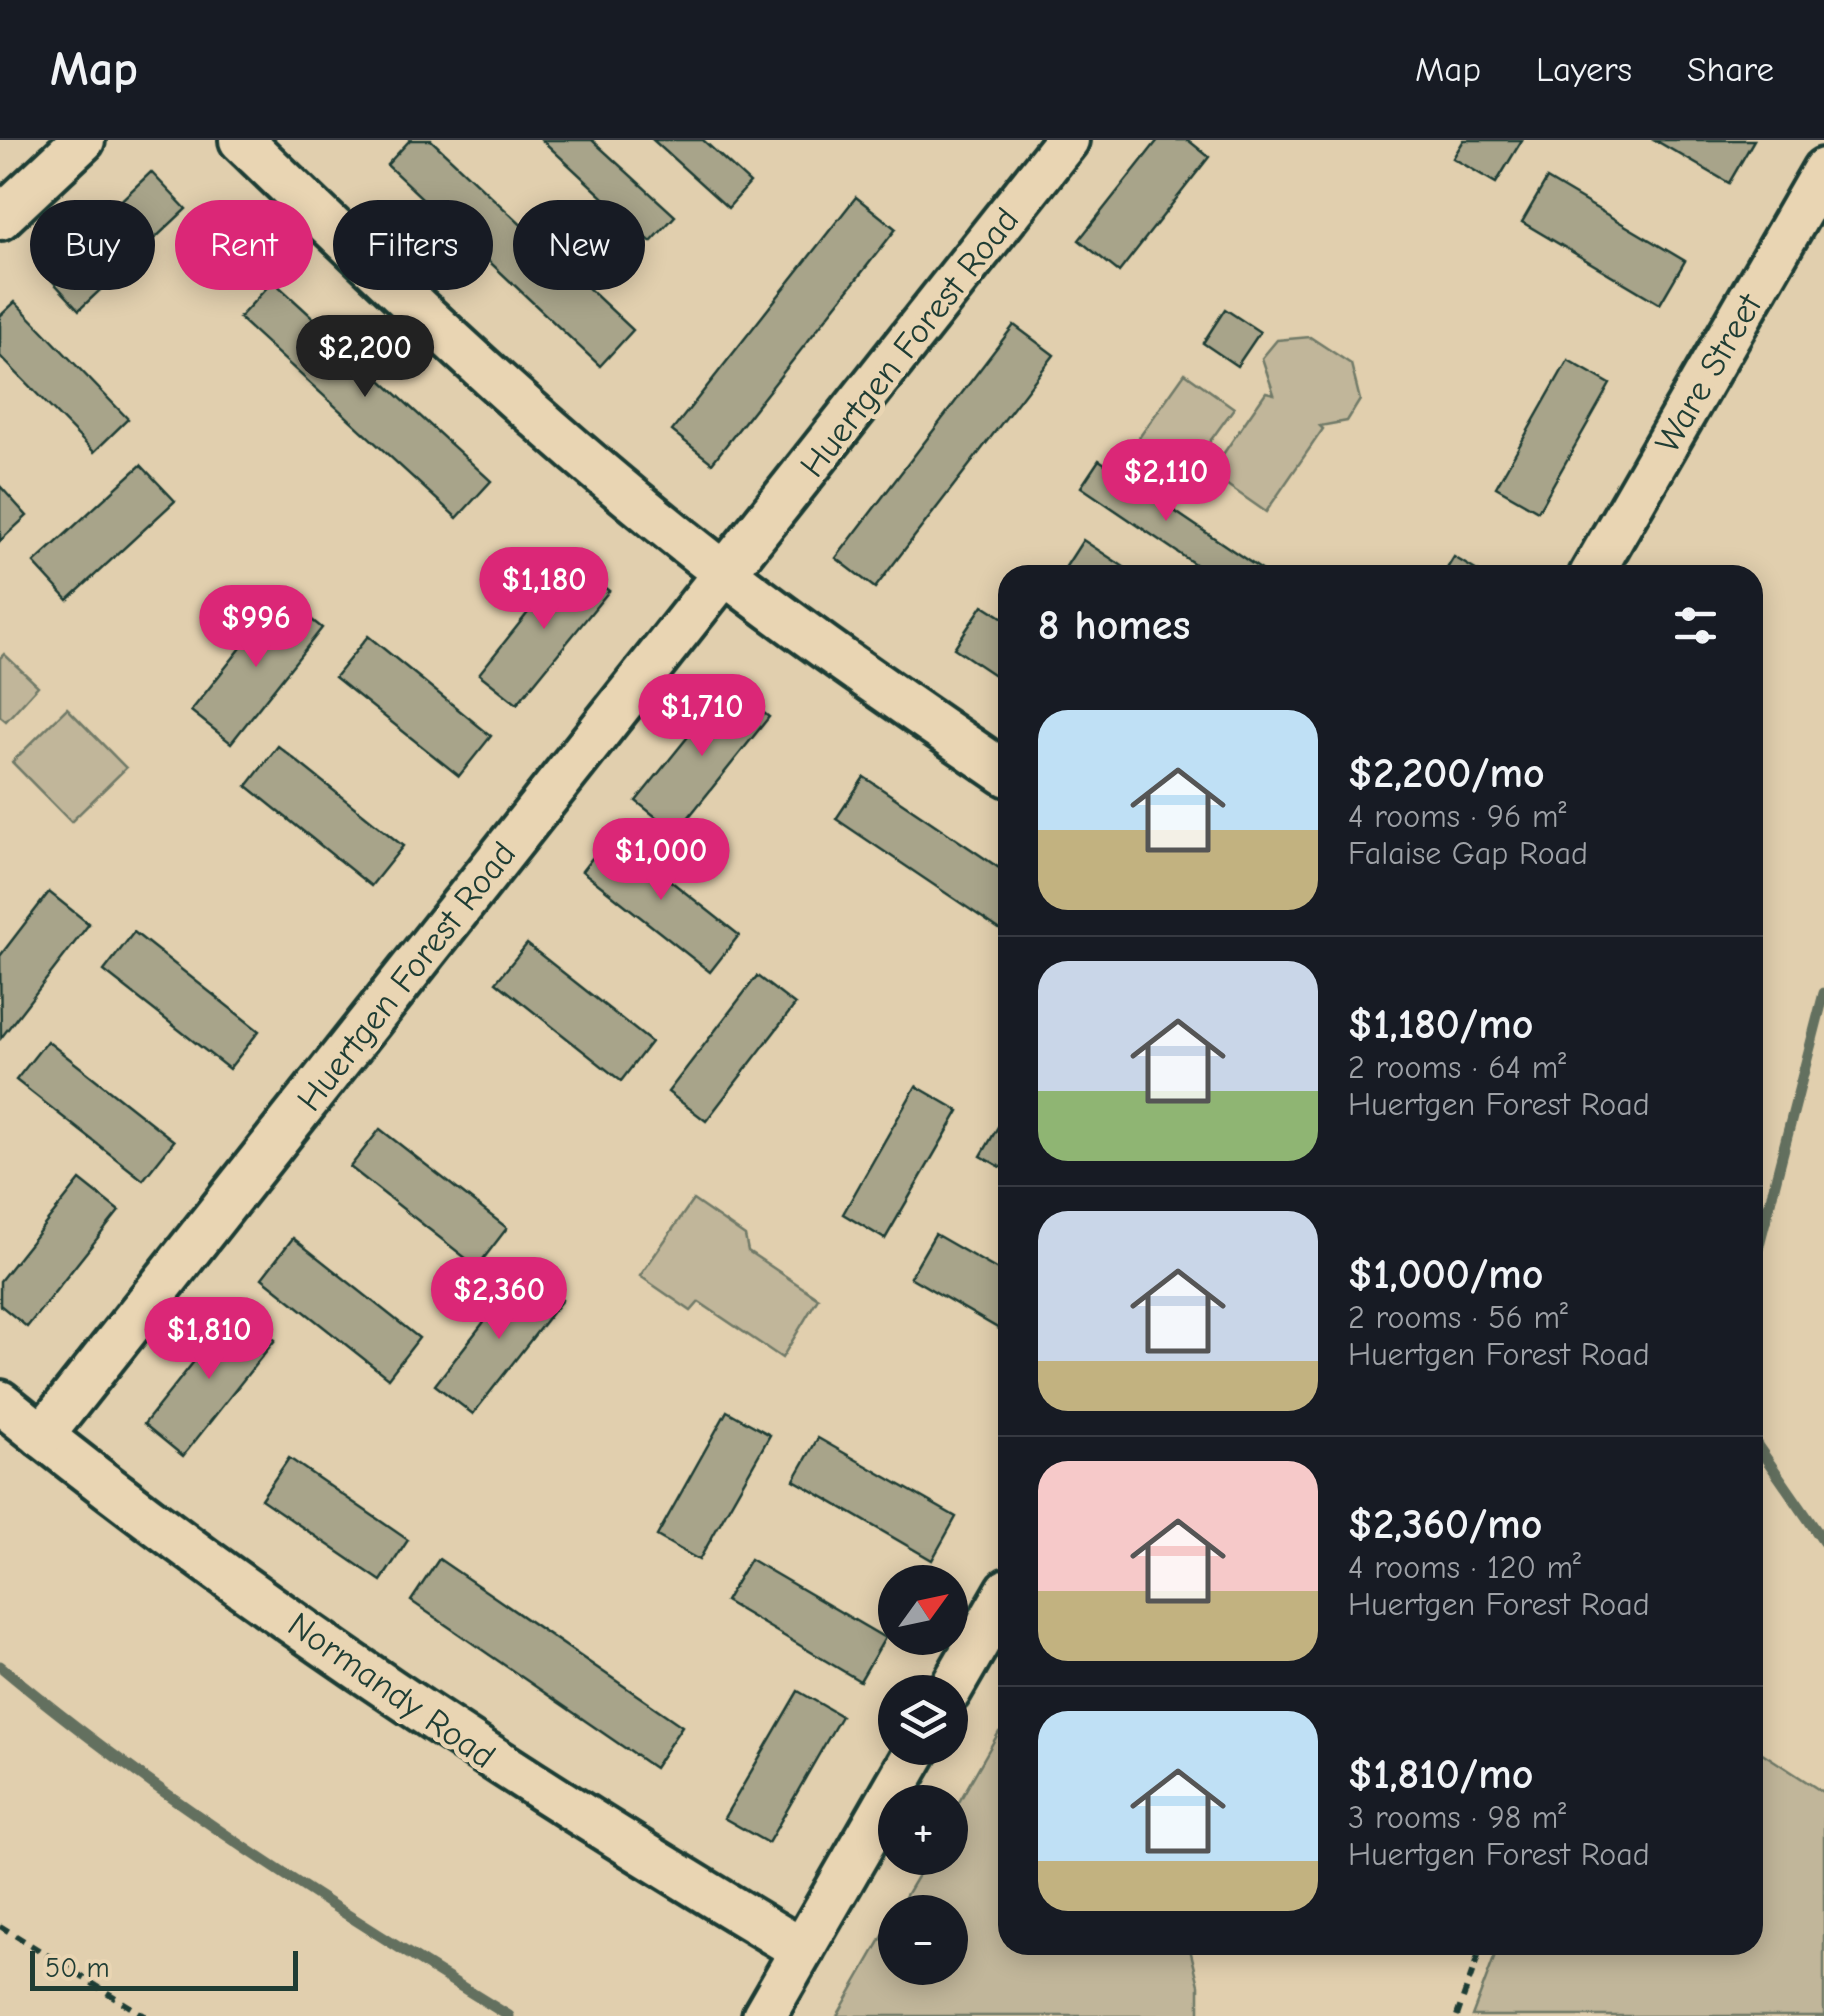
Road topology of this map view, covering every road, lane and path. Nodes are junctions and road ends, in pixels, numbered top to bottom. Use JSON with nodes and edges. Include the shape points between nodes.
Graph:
{"nodes":[{"id":1,"x":82,"y":140,"type":"edge"},
{"id":2,"x":241,"y":140,"type":"edge"},
{"id":3,"x":1067,"y":140,"type":"edge"},
{"id":4,"x":1824,"y":170,"type":"edge"},
{"id":5,"x":0,"y":218,"type":"edge"},
{"id":6,"x":1597,"y":565,"type":"edge"},
{"id":7,"x":726,"y":574,"type":"junction"},
{"id":8,"x":998,"y":769,"type":"edge"},
{"id":9,"x":0,"y":1402,"type":"edge"},
{"id":10,"x":42,"y":1436,"type":"junction"},
{"id":11,"x":998,"y":1607,"type":"edge"},
{"id":12,"x":959,"y":1675,"type":"edge"},
{"id":13,"x":908,"y":1765,"type":"edge"},
{"id":14,"x":0,"y":1926,"type":"edge"},
{"id":15,"x":802,"y":1950,"type":"junction"},
{"id":16,"x":1478,"y":1955,"type":"edge"},
{"id":17,"x":144,"y":2016,"type":"edge"},
{"id":18,"x":764,"y":2016,"type":"edge"},
{"id":19,"x":1457,"y":2016,"type":"edge"}],
"edges":[{"from":1,"to":5,"type":"street"},
{"from":2,"to":7,"type":"street","via":[[577,453]]},
{"from":3,"to":7,"type":"street","name":"Huertgen Forest Road"},
{"from":4,"to":6,"type":"street","name":"Ware Street"},
{"from":7,"to":8,"type":"street"},
{"from":7,"to":10,"type":"street","name":"Huertgen Forest Road"},
{"from":9,"to":10,"type":"street","name":"Normandy Road"},
{"from":10,"to":15,"type":"street","name":"Normandy Road","via":[[186,1547],[488,1757]]},
{"from":11,"to":12,"type":"street"},
{"from":13,"to":15,"type":"street"},
{"from":14,"to":17,"type":"path"},
{"from":15,"to":18,"type":"street"},
{"from":16,"to":19,"type":"path"}]}
